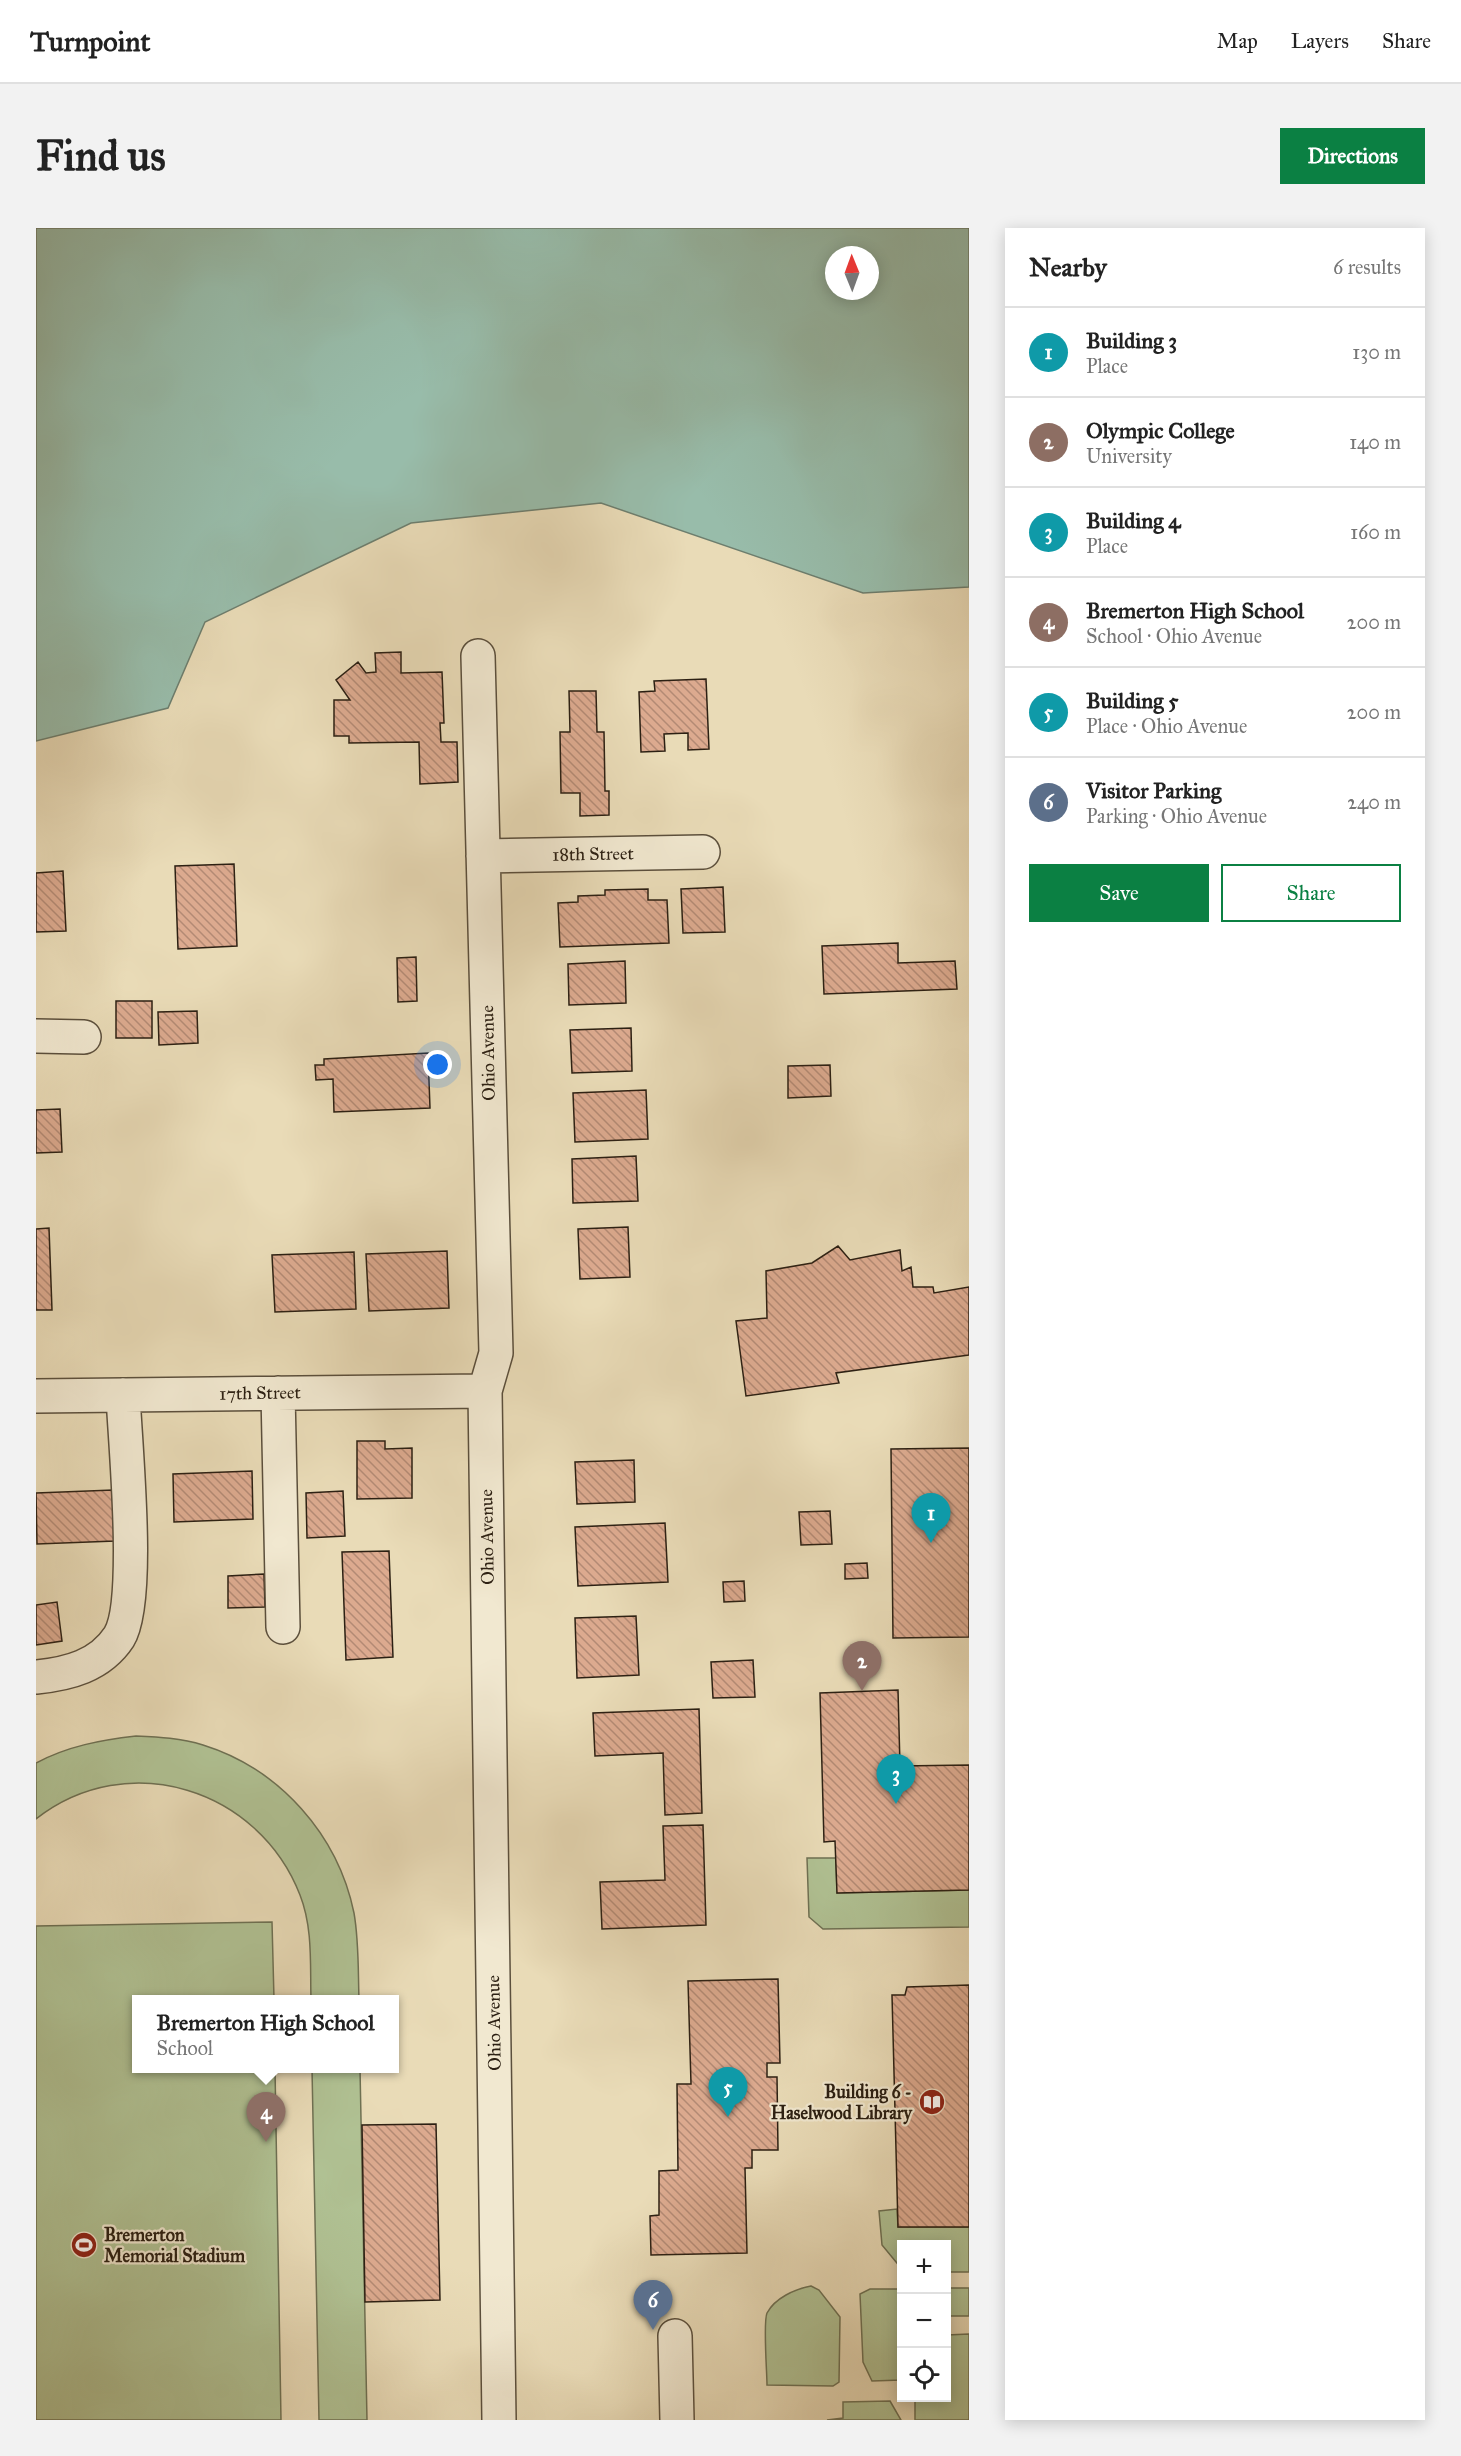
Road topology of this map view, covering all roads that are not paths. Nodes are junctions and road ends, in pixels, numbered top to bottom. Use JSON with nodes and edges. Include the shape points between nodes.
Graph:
{"nodes":[{"id":1,"x":478,"y":656,"type":"dead end"},
{"id":2,"x":703,"y":852,"type":"dead end"},
{"id":3,"x":483,"y":856,"type":"junction"},
{"id":4,"x":36,"y":1036,"type":"edge"},
{"id":5,"x":84,"y":1037,"type":"dead end"},
{"id":6,"x":484,"y":1391,"type":"junction"},
{"id":7,"x":278,"y":1393,"type":"junction"},
{"id":8,"x":123,"y":1395,"type":"junction"},
{"id":9,"x":36,"y":1396,"type":"edge"},
{"id":10,"x":283,"y":1627,"type":"dead end"},
{"id":11,"x":36,"y":1677,"type":"edge"},
{"id":12,"x":675,"y":2336,"type":"dead end"},
{"id":13,"x":499,"y":2420,"type":"edge"},
{"id":14,"x":678,"y":2420,"type":"edge"}],
"edges":[{"from":1,"to":3,"type":"street","name":"Ohio Avenue"},
{"from":2,"to":3,"type":"street","name":"18th Street"},
{"from":3,"to":6,"type":"street","name":"Ohio Avenue","via":[[496,1353]]},
{"from":4,"to":5,"type":"street"},
{"from":6,"to":7,"type":"street","name":"17th Street"},
{"from":6,"to":13,"type":"street","name":"Ohio Avenue"},
{"from":7,"to":8,"type":"street","name":"17th Street"},
{"from":7,"to":10,"type":"street"},
{"from":8,"to":9,"type":"street","name":"17th Street"},
{"from":8,"to":11,"type":"street","via":[[130,1561],[125,1624],[98,1659],[61,1676]]},
{"from":12,"to":14,"type":"street"}]}
